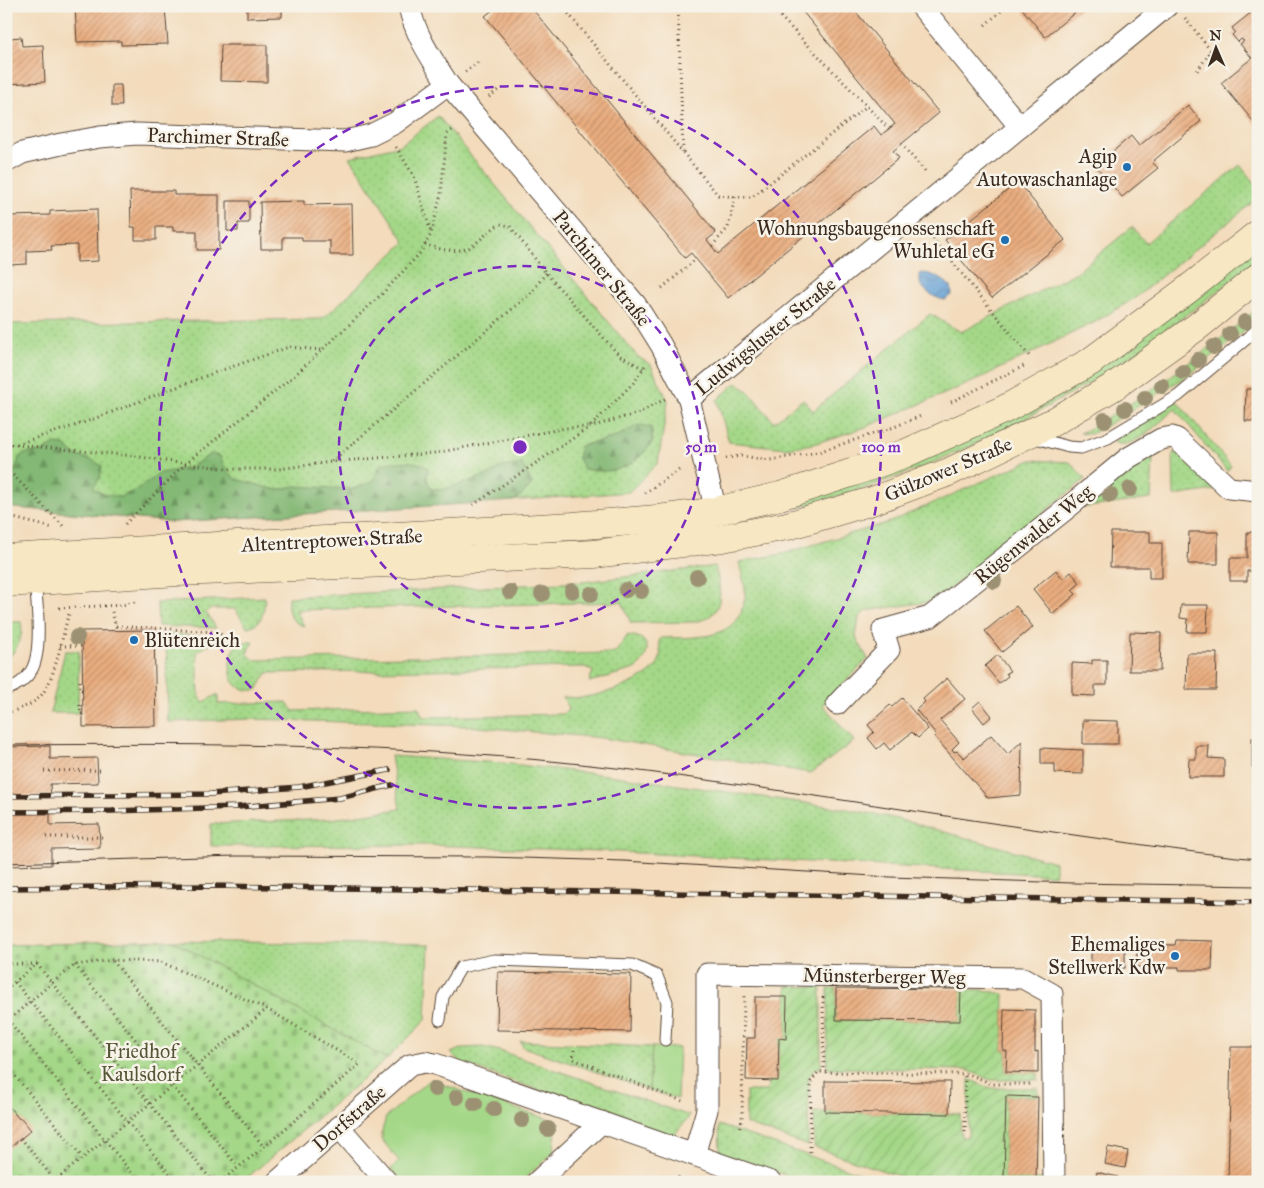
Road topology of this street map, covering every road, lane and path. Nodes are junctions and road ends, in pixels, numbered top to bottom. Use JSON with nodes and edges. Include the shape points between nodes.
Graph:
{"nodes":[{"id":1,"x":409,"y":6,"type":"edge"},
{"id":2,"x":562,"y":6,"type":"edge"},
{"id":3,"x":678,"y":6,"type":"edge"},
{"id":4,"x":770,"y":6,"type":"edge"},
{"id":5,"x":921,"y":6,"type":"edge"},
{"id":6,"x":1007,"y":6,"type":"edge"},
{"id":7,"x":1174,"y":10,"type":"edge"},
{"id":8,"x":985,"y":25,"type":"dead end"},
{"id":9,"x":1197,"y":71,"type":"dead end"},
{"id":10,"x":448,"y":84,"type":"junction"},
{"id":11,"x":867,"y":106,"type":"junction"},
{"id":12,"x":1020,"y":127,"type":"junction"},
{"id":13,"x":889,"y":129,"type":"dead end"},
{"id":14,"x":447,"y":134,"type":"dead end"},
{"id":15,"x":395,"y":144,"type":"dead end"},
{"id":16,"x":901,"y":144,"type":"dead end"},
{"id":17,"x":683,"y":153,"type":"junction"},
{"id":18,"x":6,"y":162,"type":"edge"},
{"id":19,"x":925,"y":171,"type":"dead end"},
{"id":20,"x":735,"y":197,"type":"junction"},
{"id":21,"x":431,"y":234,"type":"junction"},
{"id":22,"x":1258,"y":234,"type":"edge"},
{"id":23,"x":426,"y":244,"type":"junction"},
{"id":24,"x":712,"y":246,"type":"dead end"},
{"id":25,"x":946,"y":254,"type":"dead end"},
{"id":26,"x":696,"y":259,"type":"dead end"},
{"id":27,"x":546,"y":272,"type":"junction"},
{"id":28,"x":1258,"y":277,"type":"edge"},
{"id":29,"x":662,"y":288,"type":"dead end"},
{"id":30,"x":1258,"y":329,"type":"edge"},
{"id":31,"x":322,"y":350,"type":"junction"},
{"id":32,"x":1030,"y":357,"type":"dead end"},
{"id":33,"x":647,"y":362,"type":"dead end"},
{"id":34,"x":1032,"y":362,"type":"dead end"},
{"id":35,"x":644,"y":369,"type":"junction"},
{"id":36,"x":680,"y":397,"type":"junction"},
{"id":37,"x":949,"y":403,"type":"dead end"},
{"id":38,"x":931,"y":411,"type":"dead end"},
{"id":39,"x":590,"y":428,"type":"junction"},
{"id":40,"x":1026,"y":436,"type":"junction"},
{"id":41,"x":6,"y":444,"type":"edge"},
{"id":42,"x":14,"y":445,"type":"junction"},
{"id":43,"x":723,"y":458,"type":"dead end"},
{"id":44,"x":331,"y":462,"type":"junction"},
{"id":45,"x":185,"y":464,"type":"junction"},
{"id":46,"x":6,"y":468,"type":"edge"},
{"id":47,"x":1258,"y":491,"type":"edge"},
{"id":48,"x":471,"y":507,"type":"dead end"},
{"id":49,"x":716,"y":511,"type":"junction"},
{"id":50,"x":6,"y":516,"type":"edge"},
{"id":51,"x":657,"y":519,"type":"joint"},
{"id":52,"x":125,"y":524,"type":"dead end"},
{"id":53,"x":64,"y":527,"type":"dead end"},
{"id":54,"x":66,"y":532,"type":"dead end"},
{"id":55,"x":722,"y":538,"type":"junction"},
{"id":56,"x":594,"y":554,"type":"joint"},
{"id":57,"x":6,"y":558,"type":"edge"},
{"id":58,"x":34,"y":569,"type":"junction"},
{"id":59,"x":6,"y":583,"type":"edge"},
{"id":60,"x":140,"y":601,"type":"dead end"},
{"id":61,"x":63,"y":608,"type":"dead end"},
{"id":62,"x":112,"y":612,"type":"dead end"},
{"id":63,"x":79,"y":633,"type":"dead end"},
{"id":64,"x":82,"y":640,"type":"dead end"},
{"id":65,"x":231,"y":641,"type":"dead end"},
{"id":66,"x":60,"y":646,"type":"dead end"},
{"id":67,"x":82,"y":646,"type":"dead end"},
{"id":68,"x":80,"y":681,"type":"dead end"},
{"id":69,"x":6,"y":690,"type":"edge"},
{"id":70,"x":82,"y":690,"type":"dead end"},
{"id":71,"x":837,"y":704,"type":"dead end"},
{"id":72,"x":80,"y":705,"type":"dead end"},
{"id":73,"x":83,"y":714,"type":"dead end"},
{"id":74,"x":103,"y":770,"type":"dead end"},
{"id":75,"x":44,"y":771,"type":"dead end"},
{"id":76,"x":46,"y":837,"type":"dead end"},
{"id":77,"x":103,"y":837,"type":"dead end"},
{"id":78,"x":112,"y":960,"type":"junction"},
{"id":79,"x":6,"y":964,"type":"edge"},
{"id":80,"x":38,"y":964,"type":"junction"},
{"id":81,"x":75,"y":965,"type":"junction"},
{"id":82,"x":744,"y":974,"type":"junction"},
{"id":83,"x":15,"y":982,"type":"junction"},
{"id":84,"x":52,"y":983,"type":"junction"},
{"id":85,"x":6,"y":989,"type":"edge"},
{"id":86,"x":823,"y":995,"type":"dead end"},
{"id":87,"x":30,"y":1001,"type":"junction"},
{"id":88,"x":267,"y":1009,"type":"junction"},
{"id":89,"x":440,"y":1020,"type":"dead end"},
{"id":90,"x":7,"y":1021,"type":"edge"},
{"id":91,"x":664,"y":1040,"type":"dead end"},
{"id":92,"x":574,"y":1050,"type":"dead end"},
{"id":93,"x":6,"y":1065,"type":"edge"},
{"id":94,"x":197,"y":1065,"type":"junction"},
{"id":95,"x":824,"y":1071,"type":"junction"},
{"id":96,"x":965,"y":1074,"type":"junction"},
{"id":97,"x":1053,"y":1084,"type":"junction"},
{"id":98,"x":172,"y":1085,"type":"junction"},
{"id":99,"x":150,"y":1103,"type":"junction"},
{"id":100,"x":706,"y":1110,"type":"junction"},
{"id":101,"x":128,"y":1122,"type":"junction"},
{"id":102,"x":602,"y":1122,"type":"junction"},
{"id":103,"x":339,"y":1127,"type":"junction"},
{"id":104,"x":740,"y":1128,"type":"dead end"},
{"id":105,"x":964,"y":1132,"type":"dead end"},
{"id":106,"x":21,"y":1138,"type":"dead end"},
{"id":107,"x":105,"y":1140,"type":"junction"},
{"id":108,"x":264,"y":1147,"type":"junction"},
{"id":109,"x":810,"y":1152,"type":"dead end"},
{"id":110,"x":694,"y":1155,"type":"junction"},
{"id":111,"x":82,"y":1158,"type":"junction"},
{"id":112,"x":238,"y":1167,"type":"junction"},
{"id":113,"x":55,"y":1181,"type":"edge"},
{"id":114,"x":139,"y":1182,"type":"edge"},
{"id":115,"x":176,"y":1182,"type":"edge"},
{"id":116,"x":213,"y":1182,"type":"edge"},
{"id":117,"x":220,"y":1182,"type":"edge"},
{"id":118,"x":277,"y":1182,"type":"edge"},
{"id":119,"x":387,"y":1182,"type":"edge"},
{"id":120,"x":537,"y":1182,"type":"edge"},
{"id":121,"x":771,"y":1182,"type":"edge"},
{"id":122,"x":1054,"y":1182,"type":"edge"}],
"edges":[{"from":1,"to":10,"type":"street","name":"Parchimer Straße","via":[[413,23]]},
{"from":2,"to":17,"type":"path"},
{"from":3,"to":17,"type":"path"},
{"from":4,"to":11,"type":"path"},
{"from":5,"to":12,"type":"street"},
{"from":6,"to":8,"type":"path"},
{"from":7,"to":9,"type":"path","via":[[1211,50]]},
{"from":7,"to":12,"type":"street","name":"Ludwigsluster Straße"},
{"from":10,"to":18,"type":"street","name":"Parchimer Straße","via":[[395,123],[371,135],[344,141],[137,134],[54,146],[22,153]]},
{"from":10,"to":36,"type":"street","name":"Parchimer Straße","via":[[636,305],[661,344]]},
{"from":11,"to":13,"type":"path"},
{"from":11,"to":20,"type":"path","via":[[752,197]]},
{"from":12,"to":36,"type":"street","name":"Ludwigsluster Straße"},
{"from":14,"to":21,"type":"path","via":[[441,194]]},
{"from":15,"to":21,"type":"path","via":[[414,176]]},
{"from":16,"to":19,"type":"path"},
{"from":17,"to":20,"type":"path","via":[[718,195]]},
{"from":20,"to":24,"type":"path","via":[[728,228]]},
{"from":21,"to":23,"type":"path"},
{"from":22,"to":49,"type":"main road","name":"Gülzower Straße","via":[[1090,362],[1005,409],[854,472],[780,496]]},
{"from":23,"to":27,"type":"path","via":[[447,251],[470,247],[500,224],[510,226]]},
{"from":23,"to":31,"type":"path","via":[[382,294]]},
{"from":25,"to":32,"type":"path"},
{"from":26,"to":29,"type":"path"},
{"from":27,"to":35,"type":"path","via":[[619,355]]},
{"from":27,"to":44,"type":"path","via":[[530,294]]},
{"from":28,"to":40,"type":"main road","name":"Gülzower Straße","via":[[1113,388]]},
{"from":30,"to":40,"type":"lane","via":[[1178,396],[1108,438],[1080,448]]},
{"from":31,"to":42,"type":"path","via":[[289,347]]},
{"from":31,"to":45,"type":"path"},
{"from":33,"to":35,"type":"path"},
{"from":34,"to":37,"type":"path"},
{"from":35,"to":39,"type":"path"},
{"from":36,"to":39,"type":"path"},
{"from":36,"to":49,"type":"street","name":"Parchimer Straße"},
{"from":38,"to":43,"type":"path","via":[[818,452],[770,460],[741,456]]},
{"from":39,"to":44,"type":"path","via":[[566,428],[435,453]]},
{"from":39,"to":48,"type":"path"},
{"from":40,"to":55,"type":"main road","name":"Gülzower Straße","via":[[949,472],[872,501],[787,526]]},
{"from":41,"to":42,"type":"path"},
{"from":42,"to":45,"type":"path"},
{"from":44,"to":45,"type":"path","via":[[270,469]]},
{"from":45,"to":52,"type":"path"},
{"from":46,"to":53,"type":"path"},
{"from":47,"to":71,"type":"street","name":"Rügenwalder Weg","via":[[1230,488],[1181,441],[1172,437],[1161,439],[1128,458],[930,617],[883,630],[889,650]]},
{"from":49,"to":51,"type":"main road","name":"Gülzower Straße"},
{"from":49,"to":55,"type":"main road","name":"Parchimer Straße"},
{"from":50,"to":54,"type":"path"},
{"from":51,"to":58,"type":"main road","name":"Altentreptower Straße"},
{"from":55,"to":56,"type":"main road","name":"Gülzower Straße"},
{"from":56,"to":58,"type":"main road","name":"Altentreptower Straße","via":[[197,571]]},
{"from":57,"to":58,"type":"main road","name":"Altentreptower Straße"},
{"from":58,"to":59,"type":"main road","name":"Altentreptower Straße"},
{"from":58,"to":69,"type":"lane","via":[[38,632],[32,670],[18,685]]},
{"from":60,"to":61,"type":"path","via":[[123,606]]},
{"from":62,"to":65,"type":"path","via":[[117,628],[217,632]]},
{"from":63,"to":64,"type":"path","via":[[79,640]]},
{"from":66,"to":67,"type":"path"},
{"from":68,"to":70,"type":"path"},
{"from":72,"to":73,"type":"path","via":[[80,714]]},
{"from":74,"to":75,"type":"path"},
{"from":76,"to":77,"type":"path"},
{"from":78,"to":81,"type":"path"},
{"from":78,"to":88,"type":"path","via":[[161,962]]},
{"from":78,"to":94,"type":"path"},
{"from":79,"to":80,"type":"path"},
{"from":80,"to":83,"type":"path"},
{"from":80,"to":84,"type":"path"},
{"from":81,"to":84,"type":"path"},
{"from":81,"to":98,"type":"path"},
{"from":82,"to":97,"type":"street","name":"Münsterberger Weg","via":[[1023,978],[1052,994]]},
{"from":82,"to":100,"type":"street","name":"Münsterberger Weg","via":[[707,974]]},
{"from":82,"to":104,"type":"path"},
{"from":83,"to":85,"type":"path"},
{"from":83,"to":87,"type":"path"},
{"from":84,"to":87,"type":"path"},
{"from":84,"to":99,"type":"path"},
{"from":86,"to":95,"type":"path"},
{"from":87,"to":90,"type":"path"},
{"from":87,"to":101,"type":"path"},
{"from":88,"to":94,"type":"path"},
{"from":88,"to":108,"type":"path","via":[[360,1064]]},
{"from":89,"to":91,"type":"lane","via":[[443,997],[461,967],[494,960],[632,965],[657,976],[667,1002]]},
{"from":90,"to":107,"type":"path"},
{"from":92,"to":100,"type":"path","via":[[573,1059]]},
{"from":93,"to":111,"type":"path"},
{"from":94,"to":98,"type":"path"},
{"from":94,"to":108,"type":"path"},
{"from":95,"to":96,"type":"path"},
{"from":95,"to":109,"type":"path","via":[[818,1072],[811,1082]]},
{"from":96,"to":97,"type":"path","via":[[992,1084]]},
{"from":96,"to":105,"type":"path"},
{"from":97,"to":122,"type":"street","name":"Münsterberger Weg"},
{"from":98,"to":99,"type":"path"},
{"from":98,"to":112,"type":"path"},
{"from":99,"to":101,"type":"path"},
{"from":99,"to":116,"type":"path"},
{"from":100,"to":110,"type":"street","name":"Münsterberger Weg"},
{"from":101,"to":107,"type":"path"},
{"from":101,"to":115,"type":"path"},
{"from":102,"to":103,"type":"street","name":"Dorfstraße","via":[[425,1062],[410,1065]]},
{"from":102,"to":110,"type":"street"},
{"from":102,"to":120,"type":"street"},
{"from":103,"to":118,"type":"street","name":"Dorfstraße"},
{"from":103,"to":119,"type":"street"},
{"from":106,"to":113,"type":"path"},
{"from":107,"to":111,"type":"path"},
{"from":107,"to":114,"type":"path"},
{"from":108,"to":112,"type":"path"},
{"from":110,"to":121,"type":"street"},
{"from":111,"to":113,"type":"path"},
{"from":112,"to":117,"type":"path"}]}
